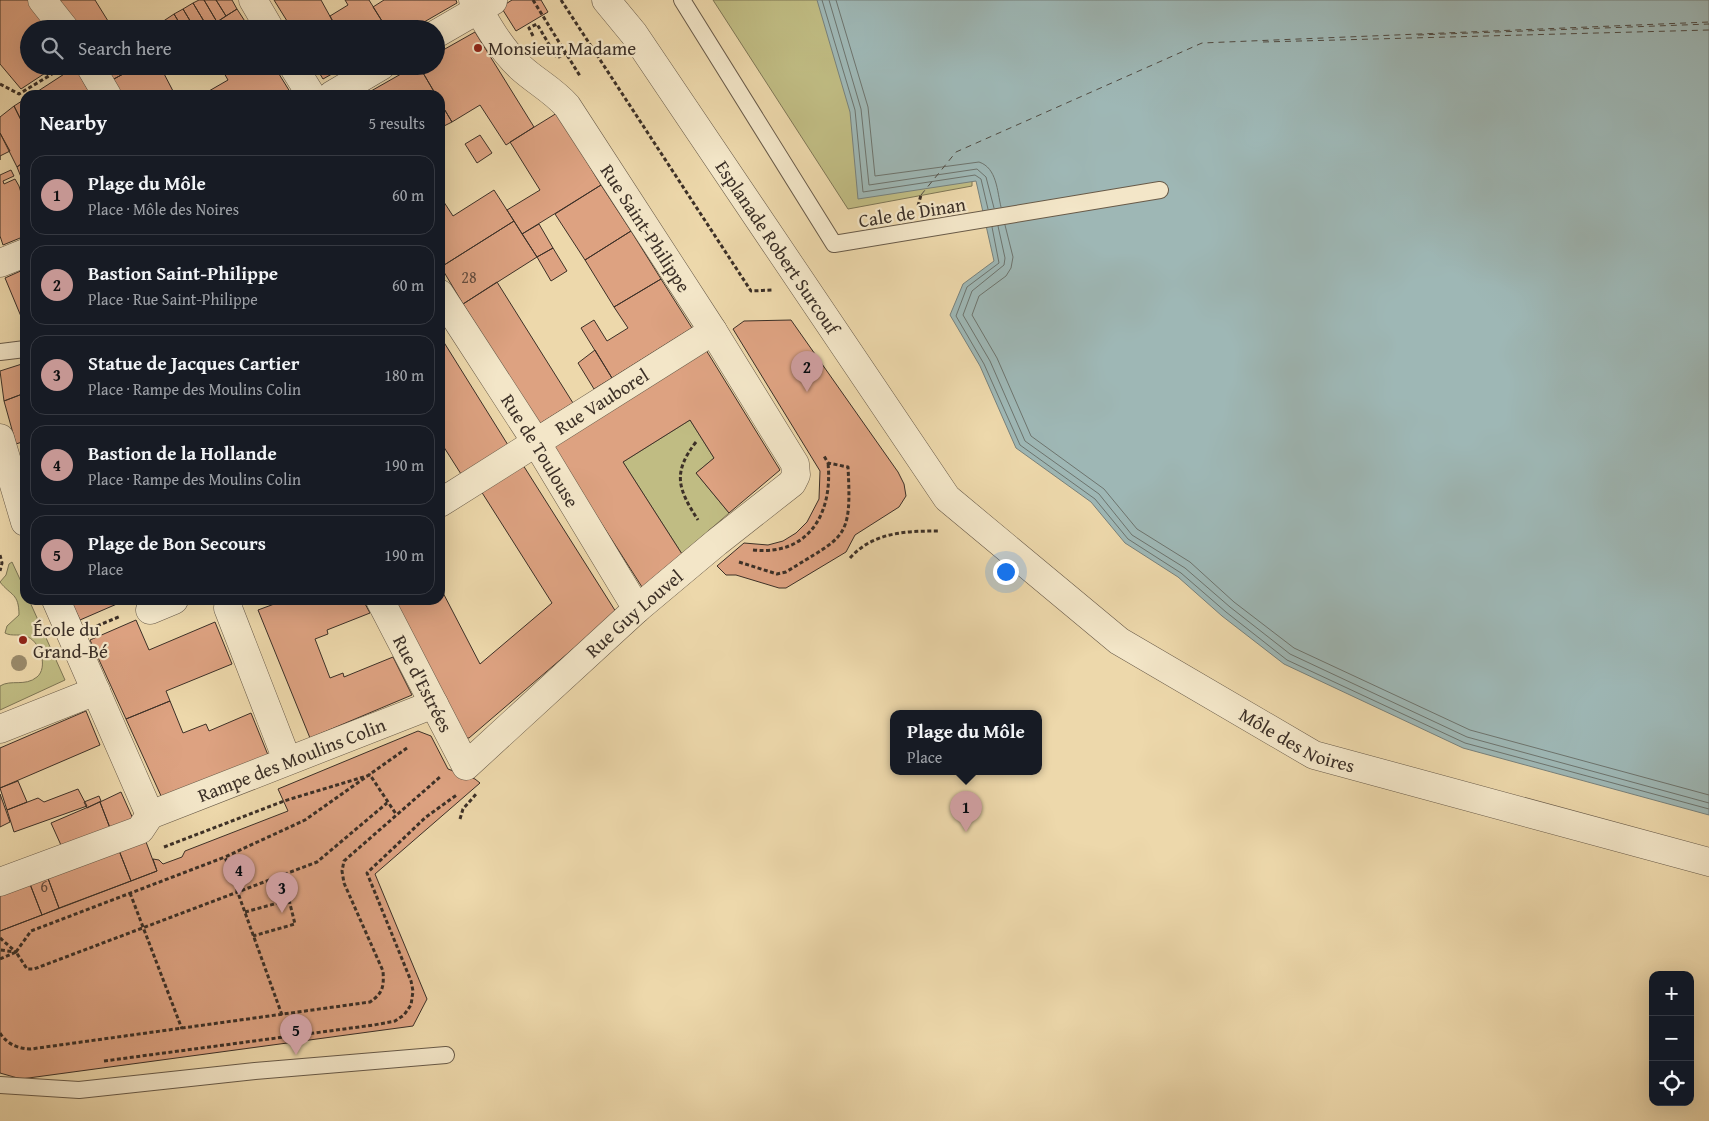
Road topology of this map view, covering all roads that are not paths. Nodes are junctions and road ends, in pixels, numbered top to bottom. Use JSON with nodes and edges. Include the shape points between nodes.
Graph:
{"nodes":[{"id":1,"x":42,"y":0,"type":"edge"},
{"id":2,"x":253,"y":0,"type":"edge"},
{"id":3,"x":606,"y":0,"type":"edge"},
{"id":4,"x":682,"y":0,"type":"edge"},
{"id":5,"x":482,"y":3,"type":"edge"},
{"id":6,"x":58,"y":20,"type":"edge"},
{"id":7,"x":265,"y":20,"type":"edge"},
{"id":8,"x":445,"y":28,"type":"edge"},
{"id":9,"x":95,"y":75,"type":"edge"},
{"id":10,"x":299,"y":75,"type":"edge"},
{"id":11,"x":366,"y":75,"type":"edge"},
{"id":12,"x":104,"y":90,"type":"edge"},
{"id":13,"x":308,"y":90,"type":"edge"},
{"id":14,"x":340,"y":90,"type":"edge"},
{"id":15,"x":1160,"y":190,"type":"dead end"},
{"id":16,"x":20,"y":255,"type":"edge"},
{"id":17,"x":0,"y":263,"type":"edge"},
{"id":18,"x":445,"y":302,"type":"edge"},
{"id":19,"x":713,"y":331,"type":"junction"},
{"id":20,"x":20,"y":350,"type":"edge"},
{"id":21,"x":0,"y":352,"type":"edge"},
{"id":22,"x":536,"y":442,"type":"junction"},
{"id":23,"x":11,"y":450,"type":"edge"},
{"id":24,"x":795,"y":464,"type":"joint"},
{"id":25,"x":20,"y":496,"type":"edge"},
{"id":26,"x":947,"y":498,"type":"joint"},
{"id":27,"x":445,"y":500,"type":"edge"},
{"id":28,"x":58,"y":605,"type":"edge"},
{"id":29,"x":228,"y":605,"type":"edge"},
{"id":30,"x":383,"y":605,"type":"edge"},
{"id":31,"x":637,"y":609,"type":"junction"},
{"id":32,"x":96,"y":691,"type":"junction"},
{"id":33,"x":434,"y":704,"type":"junction"},
{"id":34,"x":0,"y":730,"type":"edge"},
{"id":35,"x":287,"y":760,"type":"junction"},
{"id":36,"x":459,"y":775,"type":"joint"},
{"id":37,"x":150,"y":816,"type":"junction"},
{"id":38,"x":1709,"y":862,"type":"edge"},
{"id":39,"x":0,"y":882,"type":"edge"},
{"id":40,"x":446,"y":1055,"type":"dead end"},
{"id":41,"x":0,"y":1085,"type":"edge"}],
"edges":[{"from":1,"to":6,"type":"street"},
{"from":2,"to":7,"type":"street"},
{"from":3,"to":26,"type":"street","name":"Esplanade Robert Surcouf","via":[[634,34]]},
{"from":4,"to":15,"type":"lane","name":"Cale de Dinan","via":[[834,244]]},
{"from":5,"to":8,"type":"street"},
{"from":5,"to":19,"type":"street","name":"Rue Saint-Philippe","via":[[505,52],[567,106]]},
{"from":9,"to":12,"type":"street"},
{"from":10,"to":13,"type":"street"},
{"from":11,"to":14,"type":"street"},
{"from":16,"to":17,"type":"street"},
{"from":18,"to":22,"type":"street","name":"Rue de Toulouse"},
{"from":19,"to":22,"type":"street","name":"Rue Vauborel"},
{"from":19,"to":24,"type":"street","name":"Rue Saint-Philippe"},
{"from":20,"to":21,"type":"lane"},
{"from":22,"to":27,"type":"street","name":"Rue Vauborel"},
{"from":22,"to":31,"type":"street","name":"Rue de Toulouse"},
{"from":23,"to":25,"type":"street"},
{"from":24,"to":31,"type":"street","name":"Rue Guy Louvel","via":[[796,475],[792,483]]},
{"from":26,"to":38,"type":"street","name":"Môle des Noires","via":[[1119,640],[1314,755]]},
{"from":28,"to":32,"type":"street"},
{"from":29,"to":35,"type":"street"},
{"from":30,"to":33,"type":"street","name":"Rue d'Estrées"},
{"from":31,"to":36,"type":"street","name":"Rue Guy Louvel"},
{"from":32,"to":34,"type":"street"},
{"from":32,"to":37,"type":"street"},
{"from":33,"to":35,"type":"street","name":"Rampe des Moulins Colin"},
{"from":33,"to":36,"type":"street","name":"Rue d'Estrées"},
{"from":35,"to":37,"type":"street","name":"Rampe des Moulins Colin"},
{"from":37,"to":39,"type":"street","via":[[140,830]]},
{"from":40,"to":41,"type":"lane","via":[[79,1090]]}]}
